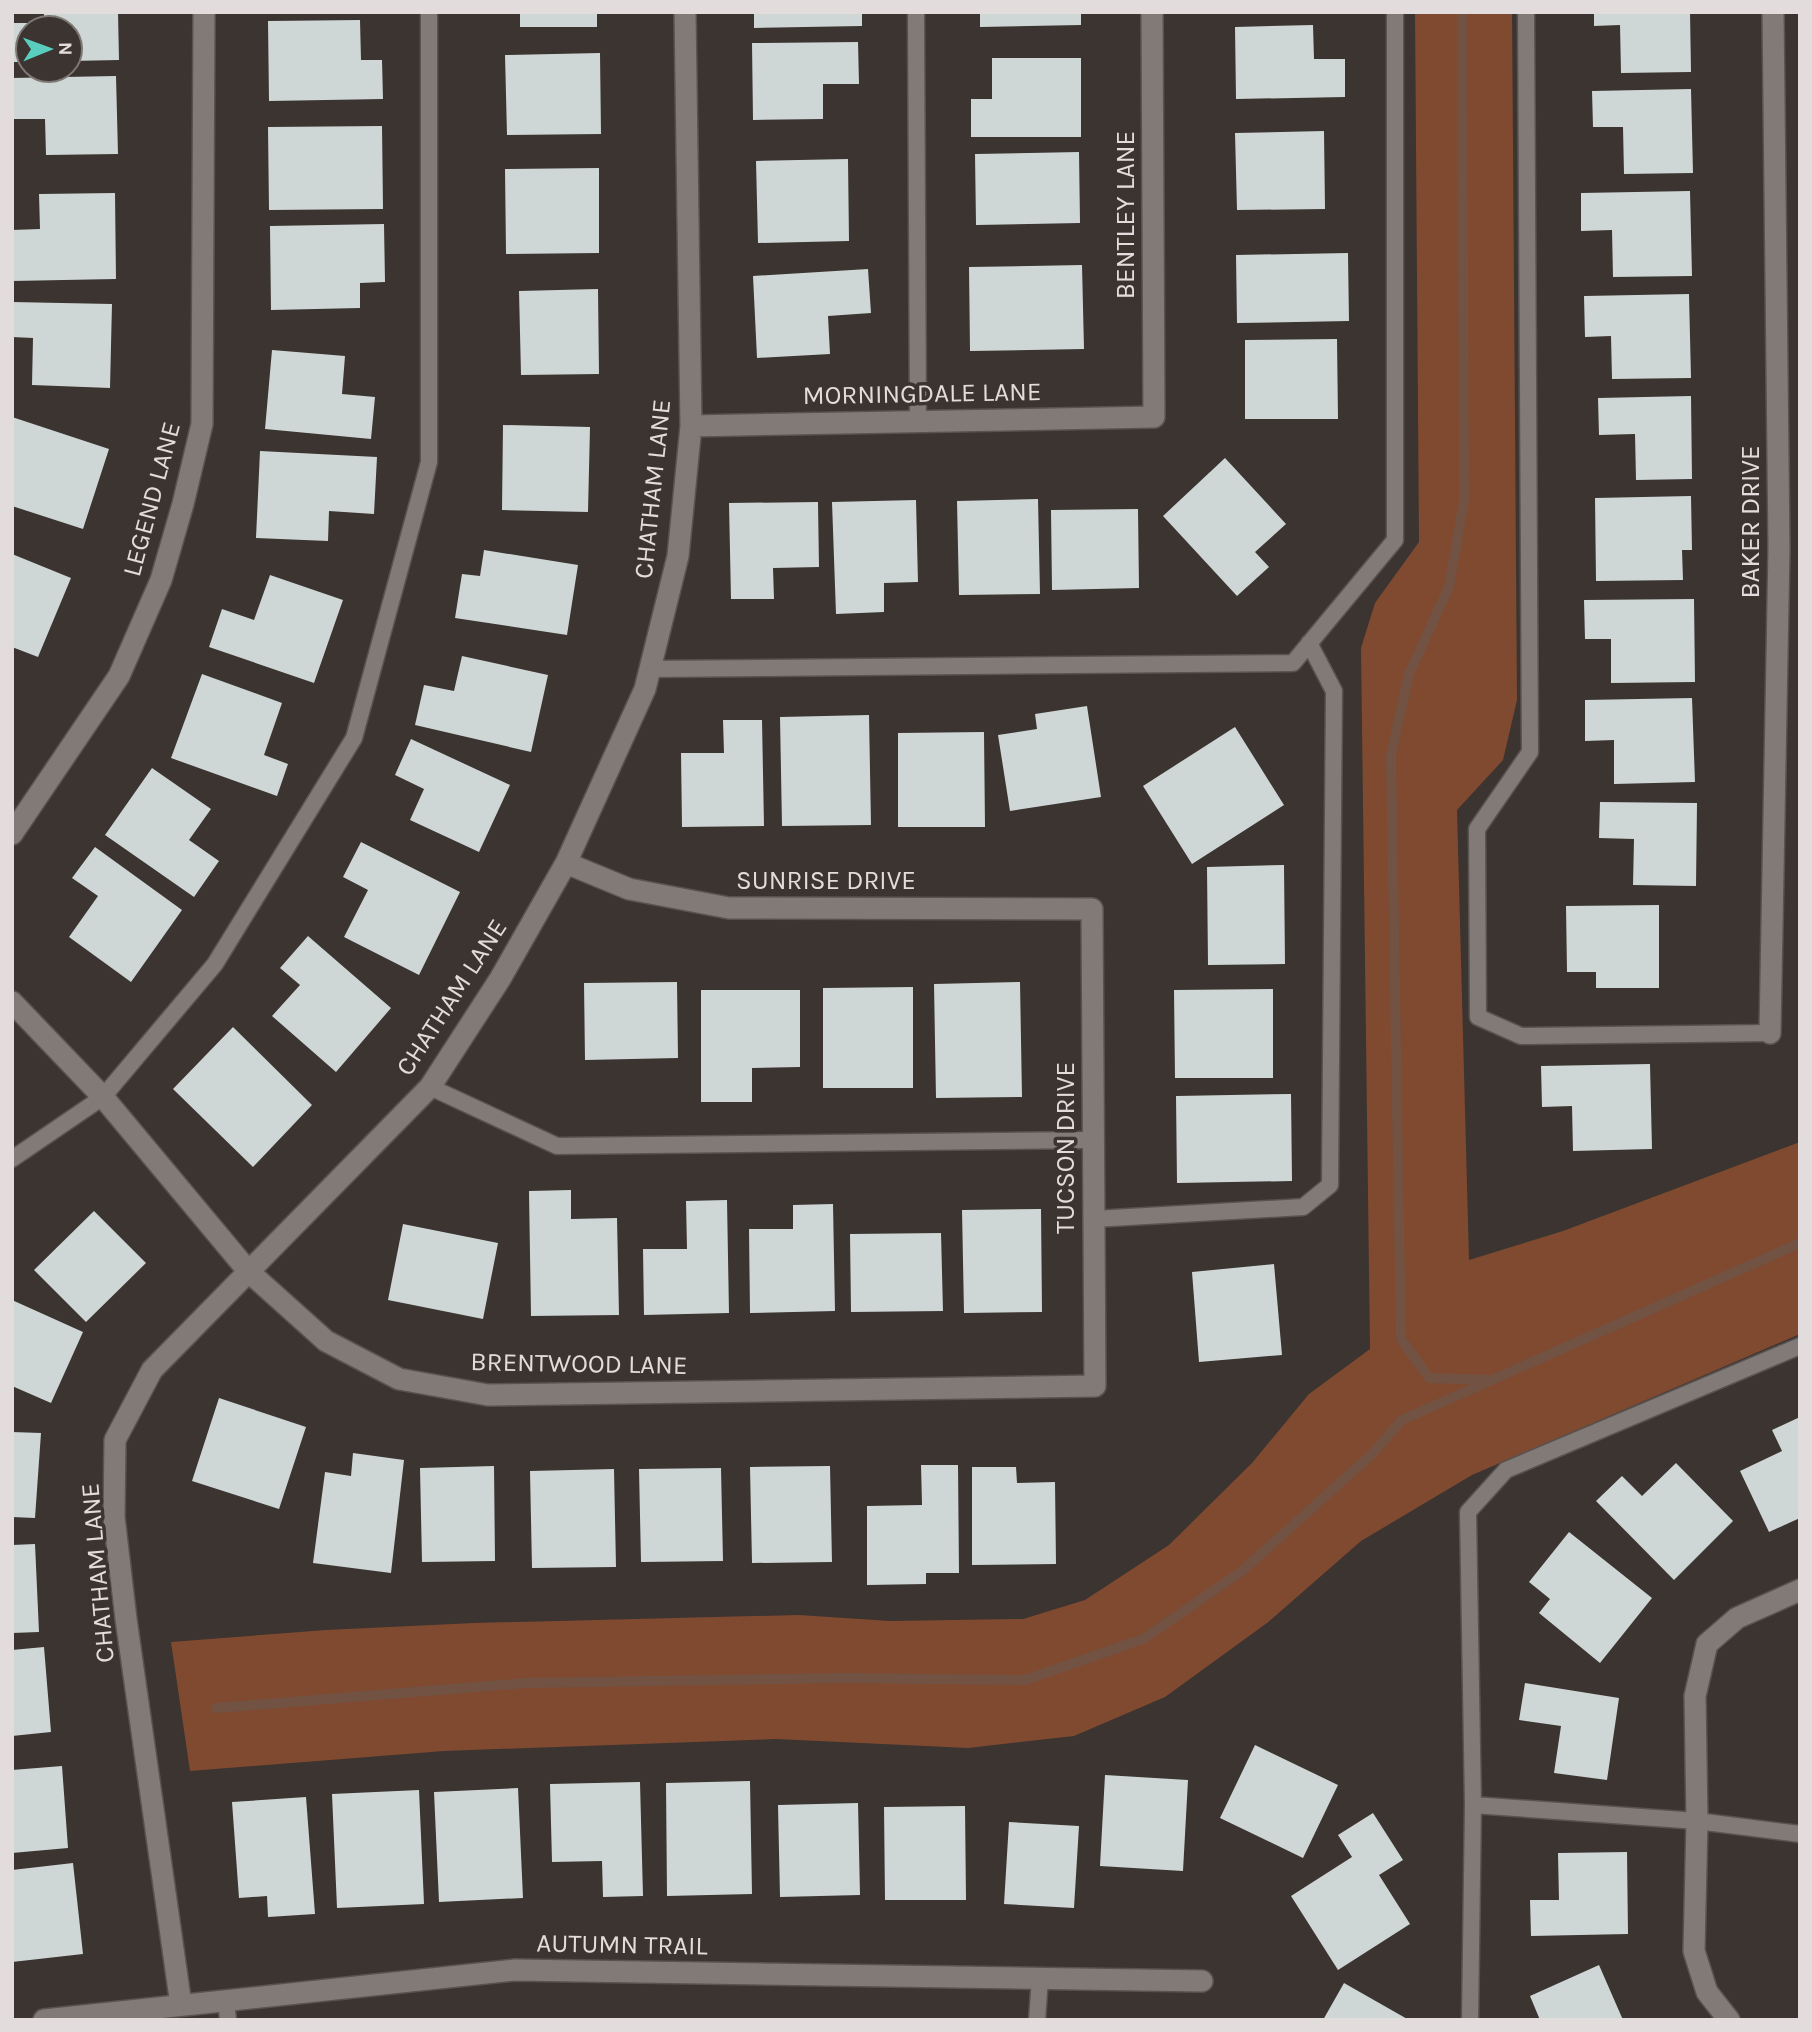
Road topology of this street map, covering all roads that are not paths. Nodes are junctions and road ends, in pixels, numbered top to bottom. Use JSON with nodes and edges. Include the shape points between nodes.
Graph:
{"nodes":[{"id":1,"x":204,"y":12,"type":"edge"},
{"id":2,"x":429,"y":12,"type":"edge"},
{"id":3,"x":685,"y":12,"type":"edge"},
{"id":4,"x":916,"y":12,"type":"edge"},
{"id":5,"x":1152,"y":12,"type":"edge"},
{"id":6,"x":1395,"y":12,"type":"edge"},
{"id":7,"x":1526,"y":12,"type":"edge"},
{"id":8,"x":1773,"y":12,"type":"edge"},
{"id":9,"x":1154,"y":417,"type":"joint"},
{"id":10,"x":918,"y":421,"type":"junction"},
{"id":11,"x":691,"y":426,"type":"junction"},
{"id":12,"x":1789,"y":548,"type":"edge"},
{"id":13,"x":1309,"y":643,"type":"junction"},
{"id":14,"x":650,"y":669,"type":"junction"},
{"id":15,"x":12,"y":834,"type":"edge"},
{"id":16,"x":566,"y":863,"type":"junction"},
{"id":17,"x":1092,"y":909,"type":"joint"},
{"id":18,"x":12,"y":1002,"type":"edge"},
{"id":19,"x":1770,"y":1033,"type":"joint"},
{"id":20,"x":430,"y":1087,"type":"junction"},
{"id":21,"x":103,"y":1097,"type":"junction"},
{"id":22,"x":1093,"y":1140,"type":"junction"},
{"id":23,"x":12,"y":1159,"type":"edge"},
{"id":24,"x":1094,"y":1219,"type":"junction"},
{"id":25,"x":249,"y":1272,"type":"junction"},
{"id":26,"x":1800,"y":1346,"type":"edge"},
{"id":27,"x":1095,"y":1386,"type":"joint"},
{"id":28,"x":1800,"y":1590,"type":"edge"},
{"id":29,"x":1473,"y":1805,"type":"junction"},
{"id":30,"x":1697,"y":1821,"type":"junction"},
{"id":31,"x":1800,"y":1834,"type":"edge"},
{"id":32,"x":1040,"y":1978,"type":"junction"},
{"id":33,"x":1202,"y":1981,"type":"dead end"},
{"id":34,"x":181,"y":2005,"type":"junction"},
{"id":35,"x":227,"y":2010,"type":"edge"},
{"id":36,"x":44,"y":2020,"type":"edge"},
{"id":37,"x":1037,"y":2020,"type":"edge"},
{"id":38,"x":1470,"y":2020,"type":"edge"},
{"id":39,"x":1730,"y":2020,"type":"edge"}],
"edges":[{"from":1,"to":15,"type":"street","name":"LEGEND LANE","via":[[202,425],[187,491],[161,580],[119,676]]},
{"from":2,"to":21,"type":"lane","via":[[429,461],[354,738],[215,964]]},
{"from":3,"to":11,"type":"street","name":"CHATHAM LANE"},
{"from":4,"to":10,"type":"lane"},
{"from":5,"to":9,"type":"street","name":"BENTLEY LANE"},
{"from":6,"to":13,"type":"lane","via":[[1395,540]]},
{"from":7,"to":19,"type":"lane","via":[[1530,752],[1477,829],[1478,1017],[1521,1037]]},
{"from":8,"to":12,"type":"street","name":"BAKER DRIVE"},
{"from":9,"to":10,"type":"street","name":"MORNINGDALE LANE"},
{"from":10,"to":11,"type":"street","name":"MORNINGDALE LANE"},
{"from":11,"to":14,"type":"street","name":"CHATHAM LANE","via":[[678,556]]},
{"from":12,"to":19,"type":"street","name":"BAKER DRIVE"},
{"from":13,"to":14,"type":"lane","via":[[1293,663]]},
{"from":13,"to":24,"type":"lane","via":[[1334,691],[1330,1185],[1303,1207]]},
{"from":14,"to":16,"type":"street","name":"CHATHAM LANE"},
{"from":16,"to":17,"type":"street","name":"SUNRISE DRIVE","via":[[629,889],[729,908]]},
{"from":16,"to":20,"type":"street","name":"CHATHAM LANE","via":[[500,979]]},
{"from":17,"to":22,"type":"street","name":"TUCSON DRIVE"},
{"from":18,"to":21,"type":"street","name":"BRENTWOOD LANE"},
{"from":20,"to":22,"type":"lane","via":[[557,1146]]},
{"from":20,"to":25,"type":"street","name":"CHATHAM LANE"},
{"from":21,"to":23,"type":"lane"},
{"from":21,"to":25,"type":"street","name":"BRENTWOOD LANE"},
{"from":22,"to":24,"type":"street","name":"TUCSON DRIVE"},
{"from":24,"to":27,"type":"street","name":"TUCSON DRIVE"},
{"from":25,"to":27,"type":"street","name":"BRENTWOOD LANE","via":[[326,1340],[399,1379],[488,1395]]},
{"from":25,"to":34,"type":"street","name":"CHATHAM LANE","via":[[152,1370],[115,1440],[116,1529]]},
{"from":26,"to":29,"type":"lane","via":[[1506,1471],[1468,1512]]},
{"from":28,"to":30,"type":"street","via":[[1737,1618],[1707,1644],[1695,1696]]},
{"from":29,"to":30,"type":"lane"},
{"from":29,"to":38,"type":"lane"},
{"from":30,"to":31,"type":"lane"},
{"from":30,"to":39,"type":"street","via":[[1694,1951],[1707,1992]]},
{"from":32,"to":33,"type":"street","name":"AUTUMN TRAIL"},
{"from":32,"to":35,"type":"street","name":"AUTUMN TRAIL","via":[[515,1970]]},
{"from":32,"to":37,"type":"lane"},
{"from":34,"to":35,"type":"street","name":"AUTUMN TRAIL"},
{"from":34,"to":36,"type":"street","name":"AUTUMN TRAIL"}]}
